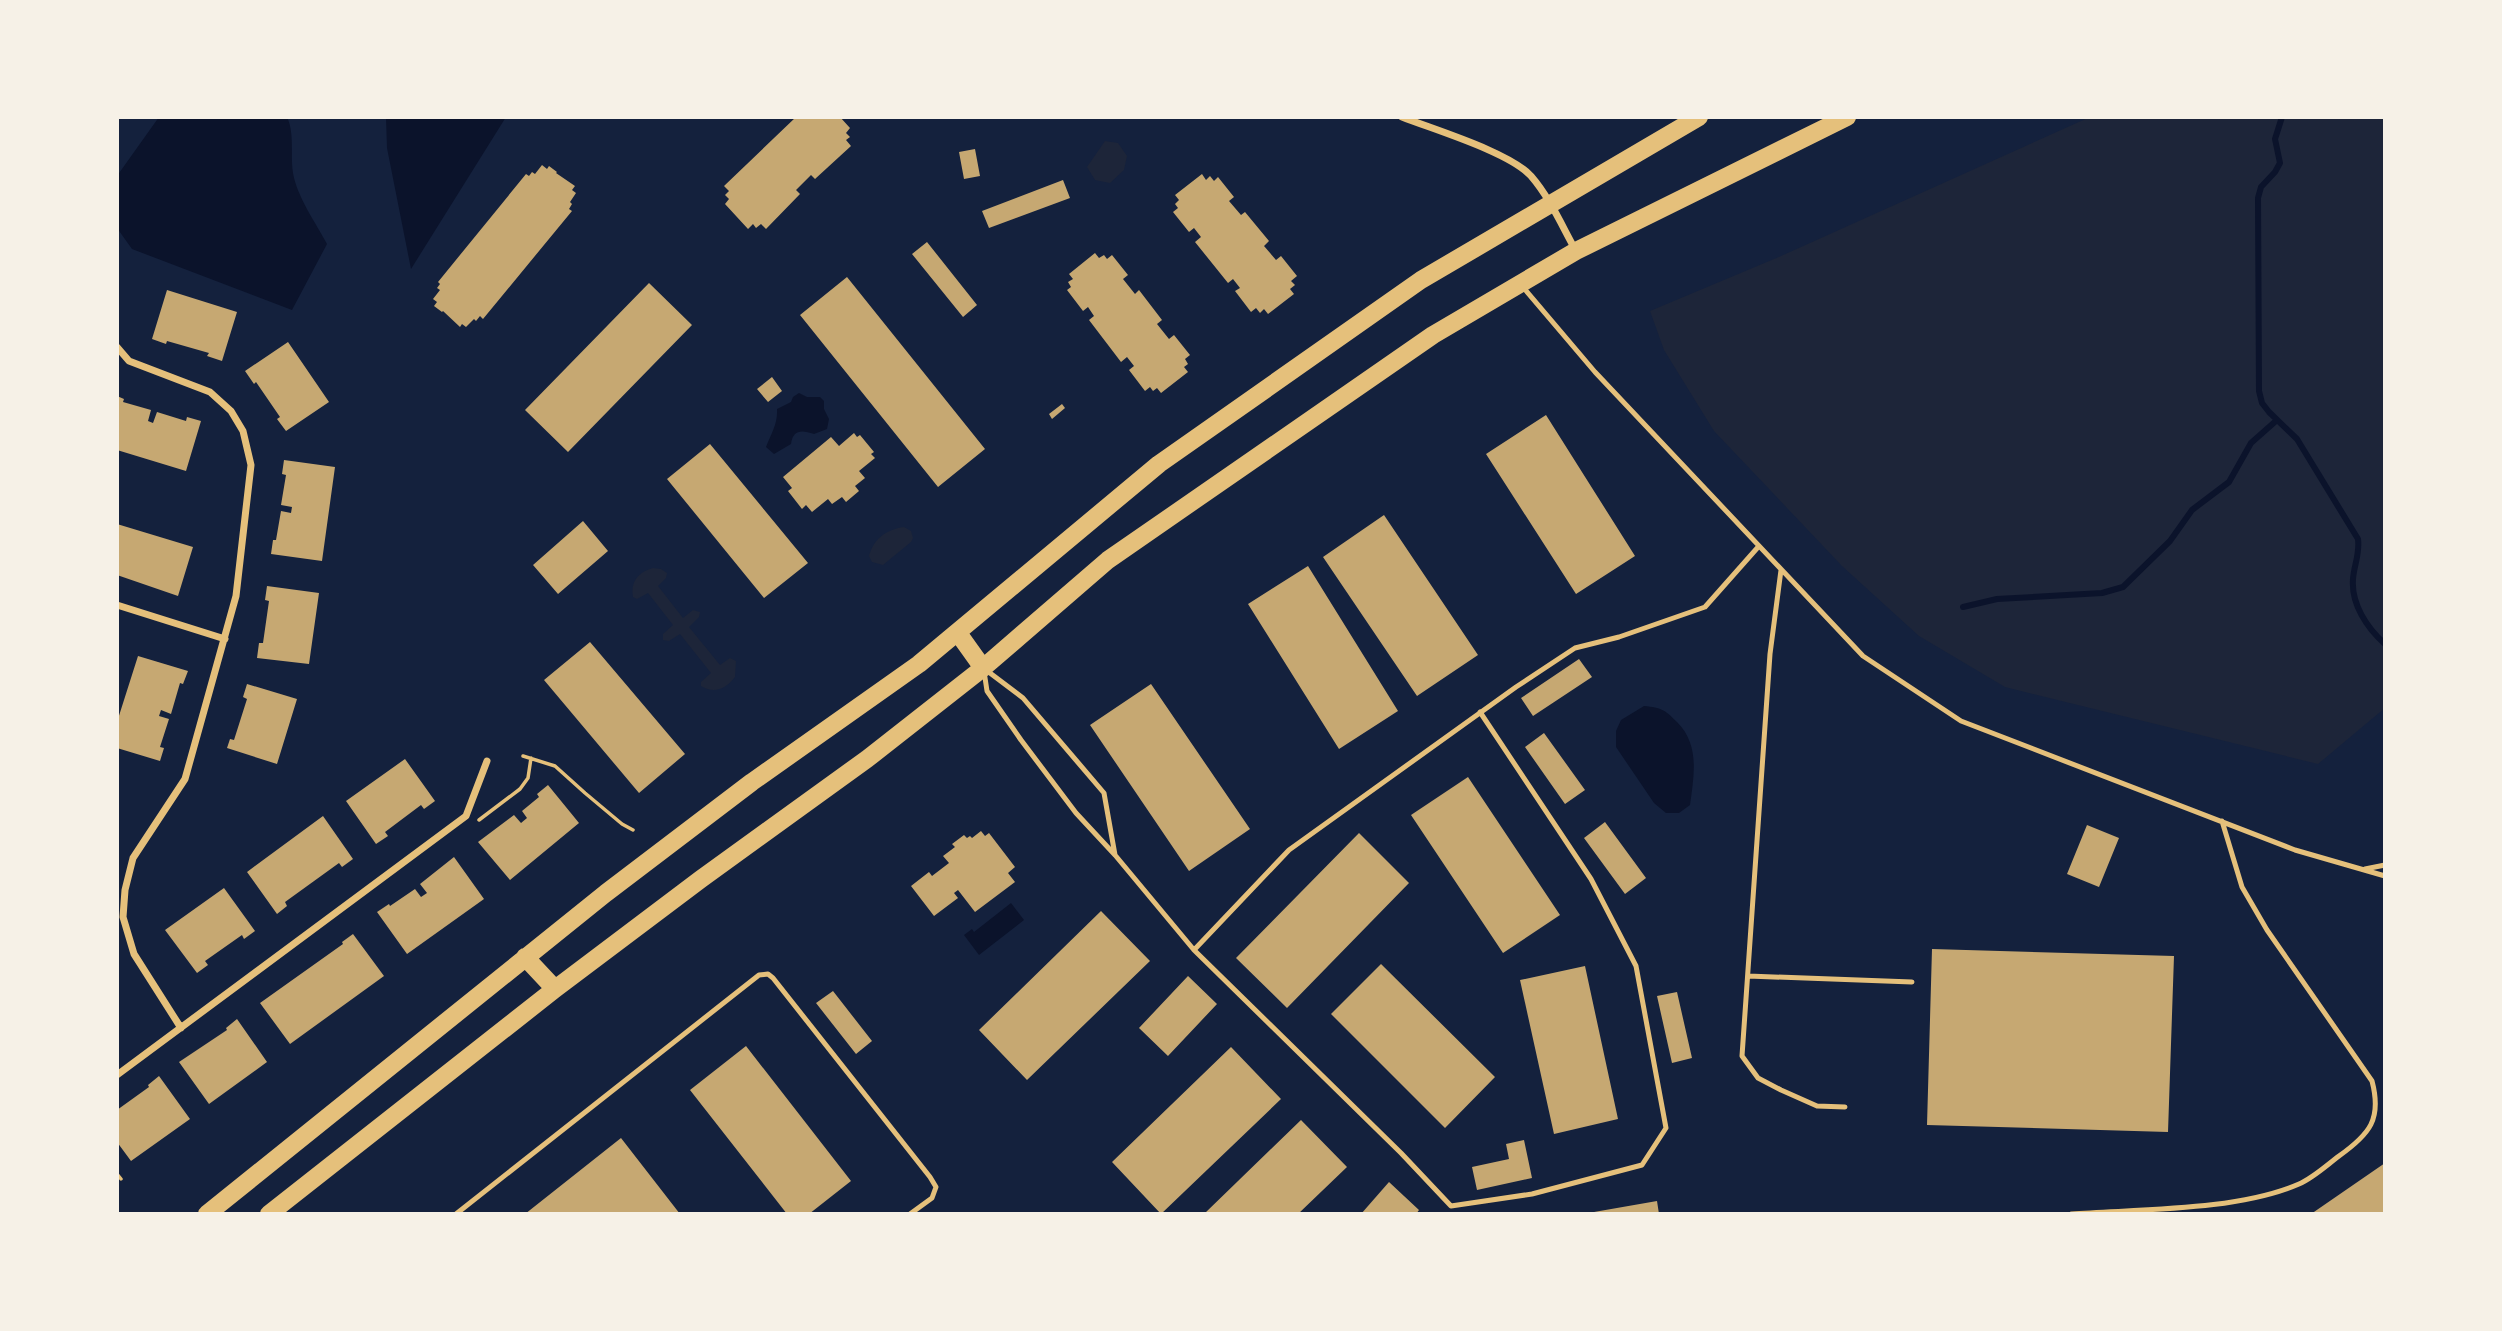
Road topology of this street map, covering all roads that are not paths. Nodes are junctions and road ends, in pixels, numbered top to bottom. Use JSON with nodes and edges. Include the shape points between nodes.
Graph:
{"nodes":[{"id":1,"x":1402,"y":117,"type":"edge"},
{"id":2,"x":1430,"y":117,"type":"edge"},
{"id":3,"x":1699,"y":117,"type":"edge"},
{"id":4,"x":1847,"y":117,"type":"edge"},
{"id":5,"x":1426,"y":126,"type":"junction"},
{"id":6,"x":1549,"y":203,"type":"junction"},
{"id":7,"x":1576,"y":251,"type":"junction"},
{"id":8,"x":1520,"y":284,"type":"junction"},
{"id":9,"x":117,"y":347,"type":"edge"},
{"id":10,"x":1759,"y":546,"type":"junction"},
{"id":11,"x":1782,"y":570,"type":"junction"},
{"id":12,"x":117,"y":605,"type":"edge"},
{"id":13,"x":958,"y":633,"type":"junction"},
{"id":14,"x":225,"y":639,"type":"junction"},
{"id":15,"x":984,"y":668,"type":"junction"},
{"id":16,"x":1480,"y":712,"type":"junction"},
{"id":17,"x":487,"y":761,"type":"dead end"},
{"id":18,"x":2222,"y":821,"type":"junction"},
{"id":19,"x":1115,"y":855,"type":"junction"},
{"id":20,"x":2385,"y":865,"type":"edge"},
{"id":21,"x":2362,"y":869,"type":"junction"},
{"id":22,"x":2385,"y":876,"type":"edge"},
{"id":23,"x":1194,"y":950,"type":"junction"},
{"id":24,"x":525,"y":957,"type":"junction"},
{"id":25,"x":1748,"y":976,"type":"junction"},
{"id":26,"x":1912,"y":982,"type":"dead end"},
{"id":27,"x":555,"y":989,"type":"junction"},
{"id":28,"x":181,"y":1028,"type":"junction"},
{"id":29,"x":117,"y":1075,"type":"edge"},
{"id":30,"x":1845,"y":1107,"type":"dead end"},
{"id":31,"x":207,"y":1214,"type":"edge"},
{"id":32,"x":269,"y":1214,"type":"edge"},
{"id":33,"x":456,"y":1214,"type":"edge"},
{"id":34,"x":910,"y":1214,"type":"edge"},
{"id":35,"x":2071,"y":1214,"type":"edge"}],
"edges":[{"from":1,"to":5,"type":"street"},
{"from":2,"to":5,"type":"lane"},
{"from":3,"to":6,"type":"main road"},
{"from":4,"to":7,"type":"main road"},
{"from":5,"to":6,"type":"street","via":[[1503,156],[1530,176]]},
{"from":6,"to":7,"type":"street"},
{"from":6,"to":13,"type":"main road","via":[[1421,280],[1159,464]]},
{"from":7,"to":8,"type":"main road"},
{"from":8,"to":10,"type":"lane","via":[[1595,372]]},
{"from":8,"to":15,"type":"main road","via":[[1433,335],[1108,560]]},
{"from":9,"to":14,"type":"street","via":[[129,361],[210,392],[231,411],[243,431],[251,465],[236,596]]},
{"from":10,"to":11,"type":"lane"},
{"from":10,"to":16,"type":"lane","via":[[1705,607],[1575,648]]},
{"from":11,"to":18,"type":"lane","via":[[1863,656],[1961,721]]},
{"from":11,"to":25,"type":"lane","via":[[1770,654]]},
{"from":12,"to":14,"type":"street"},
{"from":13,"to":15,"type":"main road"},
{"from":13,"to":24,"type":"main road","via":[[752,782]]},
{"from":14,"to":28,"type":"street","via":[[185,779],[133,858],[125,890],[123,917],[134,954]]},
{"from":15,"to":19,"type":"lane","via":[[987,691],[1021,740],[1076,813]]},
{"from":15,"to":19,"type":"lane","via":[[1023,698],[1104,793]]},
{"from":15,"to":27,"type":"main road"},
{"from":16,"to":23,"type":"lane","via":[[1289,850]]},
{"from":16,"to":23,"type":"lane","via":[[1591,879],[1636,966],[1666,1128],[1643,1165],[1532,1194],[1451,1206]]},
{"from":17,"to":28,"type":"street","via":[[466,816]]},
{"from":18,"to":21,"type":"lane","via":[[2295,850]]},
{"from":18,"to":35,"type":"lane","via":[[2248,898],[2372,1081],[2377,1101],[2374,1122],[2355,1145],[2302,1183],[2258,1198]]},
{"from":19,"to":23,"type":"lane"},
{"from":20,"to":21,"type":"lane"},
{"from":21,"to":22,"type":"lane"},
{"from":24,"to":27,"type":"main road"},
{"from":24,"to":31,"type":"main road"},
{"from":25,"to":26,"type":"lane"},
{"from":25,"to":30,"type":"lane","via":[[1742,1056],[1758,1078],[1817,1106]]},
{"from":27,"to":32,"type":"main road"},
{"from":28,"to":29,"type":"street"},
{"from":33,"to":34,"type":"lane","via":[[759,975],[768,974],[936,1186],[932,1198]]}]}
